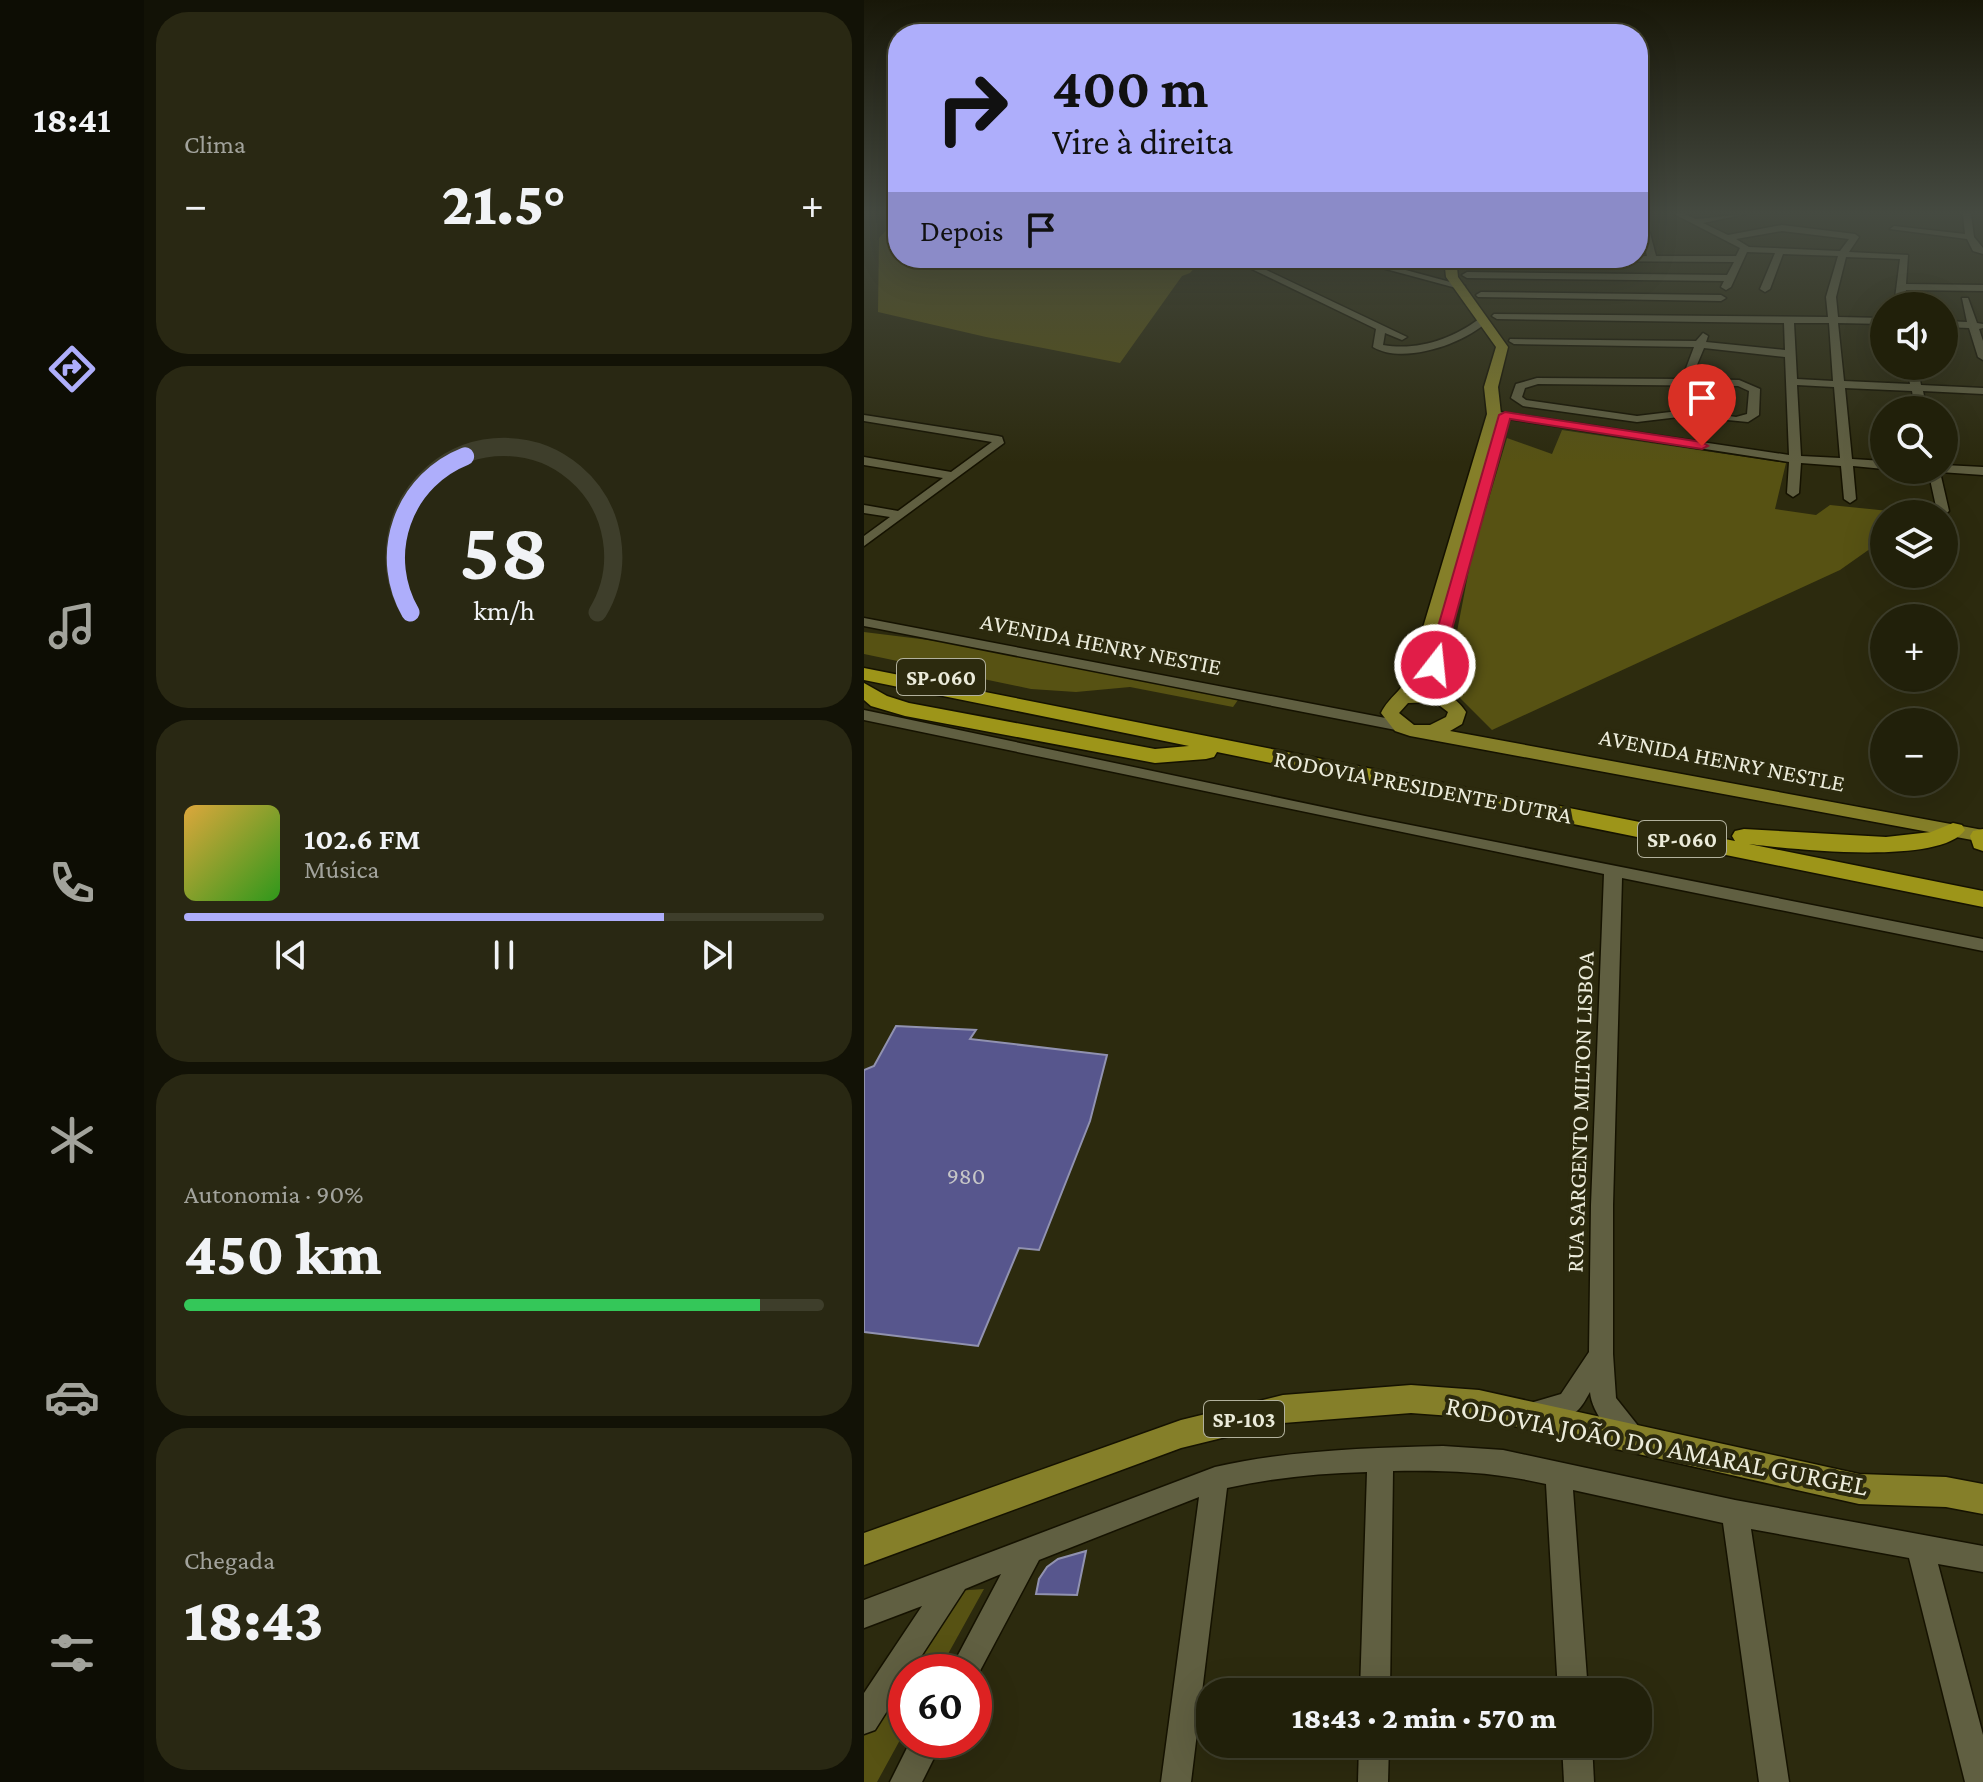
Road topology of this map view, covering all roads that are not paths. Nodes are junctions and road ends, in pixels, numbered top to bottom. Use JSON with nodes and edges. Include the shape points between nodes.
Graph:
{"nodes":[{"id":1,"x":1316,"y":297,"type":"edge"},
{"id":2,"x":1473,"y":297,"type":"edge"},
{"id":3,"x":1482,"y":297,"type":"edge"},
{"id":4,"x":1654,"y":297,"type":"edge"},
{"id":5,"x":1831,"y":297,"type":"edge"},
{"id":6,"x":1721,"y":298,"type":"joint"},
{"id":7,"x":1965,"y":300,"type":"dead end"},
{"id":8,"x":1487,"y":318,"type":"junction"},
{"id":9,"x":1711,"y":318,"type":"junction"},
{"id":10,"x":1789,"y":319,"type":"junction"},
{"id":11,"x":1831,"y":319,"type":"junction"},
{"id":12,"x":1870,"y":320,"type":"edge"},
{"id":13,"x":1958,"y":325,"type":"edge"},
{"id":14,"x":1978,"y":326,"type":"edge"},
{"id":15,"x":1381,"y":328,"type":"junction"},
{"id":16,"x":1494,"y":335,"type":"junction"},
{"id":17,"x":1402,"y":337,"type":"dead end"},
{"id":18,"x":1514,"y":341,"type":"junction"},
{"id":19,"x":1699,"y":344,"type":"junction"},
{"id":20,"x":1791,"y":354,"type":"junction"},
{"id":21,"x":1983,"y":357,"type":"edge"},
{"id":22,"x":1687,"y":378,"type":"dead end"},
{"id":23,"x":1915,"y":380,"type":"edge"},
{"id":24,"x":1792,"y":382,"type":"junction"},
{"id":25,"x":1838,"y":384,"type":"junction"},
{"id":26,"x":1916,"y":387,"type":"junction"},
{"id":27,"x":1983,"y":391,"type":"edge"},
{"id":28,"x":1918,"y":396,"type":"edge"},
{"id":29,"x":1523,"y":403,"type":"junction"},
{"id":30,"x":1539,"y":405,"type":"junction"},
{"id":31,"x":1508,"y":416,"type":"junction"},
{"id":32,"x":864,"y":418,"type":"edge"},
{"id":33,"x":1795,"y":459,"type":"junction"},
{"id":34,"x":864,"y":461,"type":"edge"},
{"id":35,"x":1846,"y":463,"type":"junction"},
{"id":36,"x":1870,"y":464,"type":"edge"},
{"id":37,"x":1958,"y":470,"type":"edge"},
{"id":38,"x":1983,"y":471,"type":"edge"},
{"id":39,"x":954,"y":476,"type":"junction"},
{"id":40,"x":1793,"y":493,"type":"dead end"},
{"id":41,"x":1850,"y":499,"type":"dead end"},
{"id":42,"x":864,"y":509,"type":"edge"},
{"id":43,"x":900,"y":515,"type":"junction"},
{"id":44,"x":864,"y":542,"type":"edge"},
{"id":45,"x":864,"y":622,"type":"edge"},
{"id":46,"x":864,"y":662,"type":"edge"},
{"id":47,"x":864,"y":674,"type":"edge"},
{"id":48,"x":864,"y":690,"type":"edge"},
{"id":49,"x":1399,"y":702,"type":"junction"},
{"id":50,"x":1453,"y":707,"type":"junction"},
{"id":51,"x":1328,"y":713,"type":"junction"},
{"id":52,"x":864,"y":715,"type":"edge"},
{"id":53,"x":1401,"y":726,"type":"junction"},
{"id":54,"x":1423,"y":731,"type":"junction"},
{"id":55,"x":1498,"y":745,"type":"junction"},
{"id":56,"x":1273,"y":757,"type":"junction"},
{"id":57,"x":1953,"y":830,"type":"junction"},
{"id":58,"x":1737,"y":836,"type":"junction"},
{"id":59,"x":1983,"y":836,"type":"edge"},
{"id":60,"x":1983,"y":843,"type":"edge"},
{"id":61,"x":1613,"y":872,"type":"junction"},
{"id":62,"x":1983,"y":884,"type":"edge"},
{"id":63,"x":1983,"y":899,"type":"edge"},
{"id":64,"x":1983,"y":945,"type":"edge"},
{"id":65,"x":1601,"y":1354,"type":"junction"},
{"id":66,"x":1520,"y":1415,"type":"junction"},
{"id":67,"x":1639,"y":1441,"type":"junction"},
{"id":68,"x":1380,"y":1459,"type":"junction"},
{"id":69,"x":1559,"y":1474,"type":"junction"},
{"id":70,"x":1215,"y":1479,"type":"junction"},
{"id":71,"x":1983,"y":1484,"type":"edge"},
{"id":72,"x":1946,"y":1492,"type":"junction"},
{"id":73,"x":1983,"y":1499,"type":"edge"},
{"id":74,"x":1735,"y":1513,"type":"junction"},
{"id":75,"x":1920,"y":1548,"type":"junction"},
{"id":76,"x":864,"y":1549,"type":"edge"},
{"id":77,"x":1030,"y":1549,"type":"junction"},
{"id":78,"x":1983,"y":1559,"type":"edge"},
{"id":79,"x":954,"y":1581,"type":"junction"},
{"id":80,"x":864,"y":1614,"type":"edge"},
{"id":81,"x":974,"y":1654,"type":"edge"},
{"id":82,"x":1375,"y":1678,"type":"edge"},
{"id":83,"x":1572,"y":1678,"type":"edge"},
{"id":84,"x":864,"y":1719,"type":"edge"},
{"id":85,"x":918,"y":1758,"type":"edge"},
{"id":86,"x":1374,"y":1758,"type":"edge"},
{"id":87,"x":1578,"y":1758,"type":"edge"},
{"id":88,"x":905,"y":1782,"type":"edge"},
{"id":89,"x":1176,"y":1782,"type":"edge"},
{"id":90,"x":1373,"y":1782,"type":"edge"},
{"id":91,"x":1579,"y":1782,"type":"edge"},
{"id":92,"x":1774,"y":1782,"type":"edge"},
{"id":93,"x":1980,"y":1782,"type":"edge"}],
"edges":[{"from":1,"to":15,"type":"street"},
{"from":2,"to":8,"type":"main road"},
{"from":3,"to":8,"type":"main road"},
{"from":4,"to":6,"type":"street"},
{"from":5,"to":11,"type":"street"},
{"from":6,"to":9,"type":"street"},
{"from":7,"to":14,"type":"street"},
{"from":8,"to":9,"type":"street"},
{"from":8,"to":15,"type":"street","via":[[1427,347],[1377,346]]},
{"from":8,"to":16,"type":"main road"},
{"from":8,"to":18,"type":"main road"},
{"from":9,"to":10,"type":"street"},
{"from":9,"to":19,"type":"street"},
{"from":10,"to":11,"type":"street"},
{"from":10,"to":20,"type":"street"},
{"from":11,"to":12,"type":"street"},
{"from":11,"to":25,"type":"street"},
{"from":13,"to":14,"type":"street"},
{"from":14,"to":21,"type":"street"},
{"from":15,"to":17,"type":"street"},
{"from":16,"to":18,"type":"main road"},
{"from":16,"to":31,"type":"main road","via":[[1502,347],[1491,387]]},
{"from":18,"to":19,"type":"street"},
{"from":18,"to":31,"type":"main road","via":[[1504,387]]},
{"from":19,"to":20,"type":"street"},
{"from":19,"to":22,"type":"street"},
{"from":20,"to":24,"type":"street"},
{"from":23,"to":26,"type":"street"},
{"from":24,"to":25,"type":"street"},
{"from":24,"to":33,"type":"street"},
{"from":25,"to":26,"type":"street"},
{"from":25,"to":35,"type":"street"},
{"from":26,"to":27,"type":"street"},
{"from":26,"to":28,"type":"street"},
{"from":29,"to":30,"type":"street"},
{"from":29,"to":30,"type":"street","via":[[1516,398],[1520,386],[1537,381],[1739,383],[1755,389],[1748,419],[1687,413],[1637,419]]},
{"from":29,"to":31,"type":"street"},
{"from":30,"to":31,"type":"street"},
{"from":31,"to":33,"type":"street"},
{"from":31,"to":49,"type":"main road","via":[[1411,692]]},
{"from":31,"to":50,"type":"main road","via":[[1432,677]]},
{"from":32,"to":39,"type":"street","via":[[998,439]]},
{"from":33,"to":35,"type":"street"},
{"from":33,"to":40,"type":"street"},
{"from":34,"to":39,"type":"street"},
{"from":35,"to":36,"type":"street"},
{"from":35,"to":41,"type":"street"},
{"from":37,"to":38,"type":"street"},
{"from":39,"to":43,"type":"street"},
{"from":42,"to":43,"type":"street"},
{"from":43,"to":44,"type":"street"},
{"from":45,"to":51,"type":"street","name":"AVENIDA HENRY NESTIE"},
{"from":46,"to":58,"type":"highway","name":"RODOVIA PRESIDENTE DUTRA","number":"SP-060"},
{"from":47,"to":56,"type":"highway","name":"RODOVIA PRESIDENTE DUTRA","number":"SP-060"},
{"from":48,"to":56,"type":"highway","via":[[905,709],[1090,746],[1155,756],[1209,751]]},
{"from":49,"to":50,"type":"main road","via":[[1435,696]]},
{"from":49,"to":51,"type":"street","via":[[1361,715]]},
{"from":49,"to":53,"type":"main road","via":[[1390,713]]},
{"from":50,"to":54,"type":"main road","via":[[1455,720],[1448,726]]},
{"from":50,"to":55,"type":"main road","via":[[1480,736]]},
{"from":51,"to":53,"type":"street"},
{"from":52,"to":61,"type":"street"},
{"from":53,"to":54,"type":"main road","name":"AVENIDA HENRY NESTLE"},
{"from":54,"to":55,"type":"main road","name":"AVENIDA HENRY NESTLE"},
{"from":55,"to":57,"type":"main road","name":"AVENIDA HENRY NESTLE"},
{"from":56,"to":63,"type":"highway","name":"RODOVIA PRESIDENTE DUTRA","number":"SP-060"},
{"from":57,"to":58,"type":"highway","via":[[1926,840],[1846,846]]},
{"from":57,"to":59,"type":"main road","name":"AVENIDA HENRY NESTLE"},
{"from":58,"to":62,"type":"highway","name":"RODOVIA PRESIDENTE DUTRA","number":"SP-060"},
{"from":59,"to":60,"type":"highway"},
{"from":61,"to":64,"type":"street"},
{"from":61,"to":65,"type":"street","name":"RUA SARGENTO MILTON LISBOA"},
{"from":65,"to":66,"type":"street","via":[[1569,1403]]},
{"from":65,"to":67,"type":"street","name":"RUA SARGENTO MILTON LISBOA","via":[[1607,1408]]},
{"from":66,"to":67,"type":"main road","name":"RODOVIA JOÃO DO AMARAL GURGEL","number":"SP-103"},
{"from":66,"to":76,"type":"main road","name":"RODOVIA JOÃO DO AMARAL GURGEL","number":"SP-103","via":[[1479,1404],[1411,1399],[1283,1409],[1181,1434]]},
{"from":67,"to":72,"type":"main road","name":"RODOVIA JOÃO DO AMARAL GURGEL","number":"SP-103","via":[[1859,1489]]},
{"from":68,"to":69,"type":"street","via":[[1503,1462]]},
{"from":68,"to":70,"type":"street","via":[[1264,1468]]},
{"from":68,"to":82,"type":"street"},
{"from":69,"to":74,"type":"street"},
{"from":69,"to":83,"type":"street"},
{"from":70,"to":77,"type":"street"},
{"from":70,"to":89,"type":"street"},
{"from":71,"to":72,"type":"main road","name":"RODOVIA JOÃO DO AMARAL GURGEL"},
{"from":72,"to":73,"type":"main road","name":"RODOVIA JOÃO DO AMARAL GURGEL","number":"SP-103"},
{"from":74,"to":75,"type":"street"},
{"from":74,"to":92,"type":"street"},
{"from":75,"to":78,"type":"street"},
{"from":75,"to":93,"type":"street"},
{"from":77,"to":79,"type":"street"},
{"from":77,"to":81,"type":"street"},
{"from":79,"to":80,"type":"street"},
{"from":79,"to":84,"type":"street"},
{"from":85,"to":88,"type":"street"},
{"from":86,"to":90,"type":"street"},
{"from":87,"to":91,"type":"street"}]}
